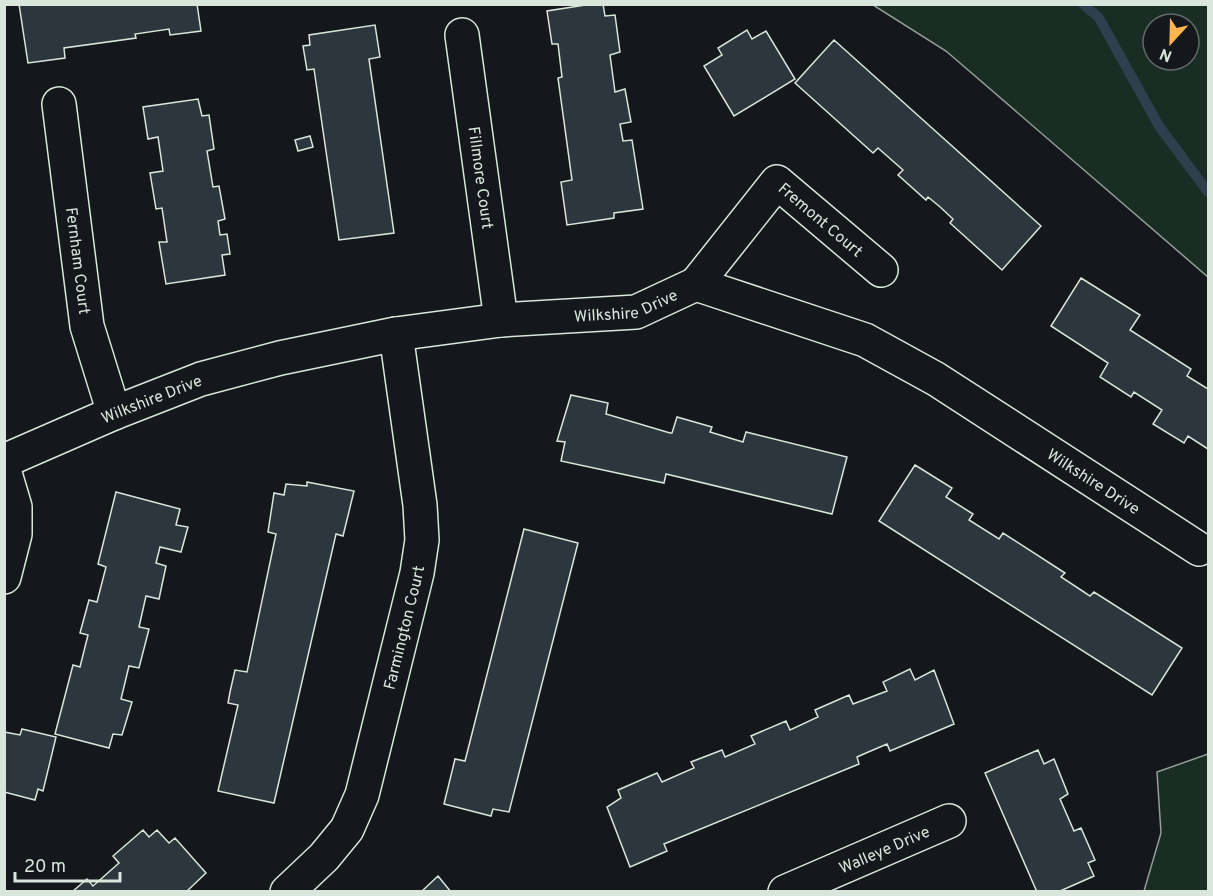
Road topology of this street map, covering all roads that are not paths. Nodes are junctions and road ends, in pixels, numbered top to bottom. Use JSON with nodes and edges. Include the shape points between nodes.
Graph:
{"nodes":[{"id":1,"x":462,"y":35,"type":"dead end"},
{"id":2,"x":59,"y":104,"type":"dead end"},
{"id":3,"x":881,"y":270,"type":"dead end"},
{"id":4,"x":696,"y":284,"type":"junction"},
{"id":5,"x":501,"y":320,"type":"junction"},
{"id":6,"x":396,"y":334,"type":"junction"},
{"id":7,"x":114,"y":413,"type":"junction"},
{"id":8,"x":4,"y":461,"type":"edge"},
{"id":9,"x":4,"y":470,"type":"edge"},
{"id":10,"x":1199,"y":549,"type":"dead end"},
{"id":11,"x":4,"y":577,"type":"edge"},
{"id":12,"x":949,"y":821,"type":"dead end"},
{"id":13,"x":287,"y":891,"type":"edge"},
{"id":14,"x":786,"y":891,"type":"edge"}],
"edges":[{"from":1,"to":5,"type":"street","name":"Fillmore Court"},
{"from":2,"to":7,"type":"street","name":"Fernham Court","via":[[87,326]]},
{"from":3,"to":4,"type":"street","name":"Fremont Court","via":[[777,182]]},
{"from":4,"to":5,"type":"street","name":"Wilkshire Drive","via":[[636,312]]},
{"from":4,"to":10,"type":"street","name":"Wilkshire Drive","via":[[865,340],[936,379]]},
{"from":5,"to":6,"type":"street","name":"Wilkshire Drive"},
{"from":6,"to":7,"type":"street","name":"Wilkshire Drive","via":[[201,379]]},
{"from":6,"to":13,"type":"street","name":"Farmington Court","via":[[420,505],[422,540],[417,573],[362,795],[347,829]]},
{"from":7,"to":8,"type":"street","name":"Wilkshire Drive"},
{"from":9,"to":11,"type":"street","via":[[15,507],[15,534]]},
{"from":12,"to":14,"type":"street","name":"Walleye Drive"}]}
